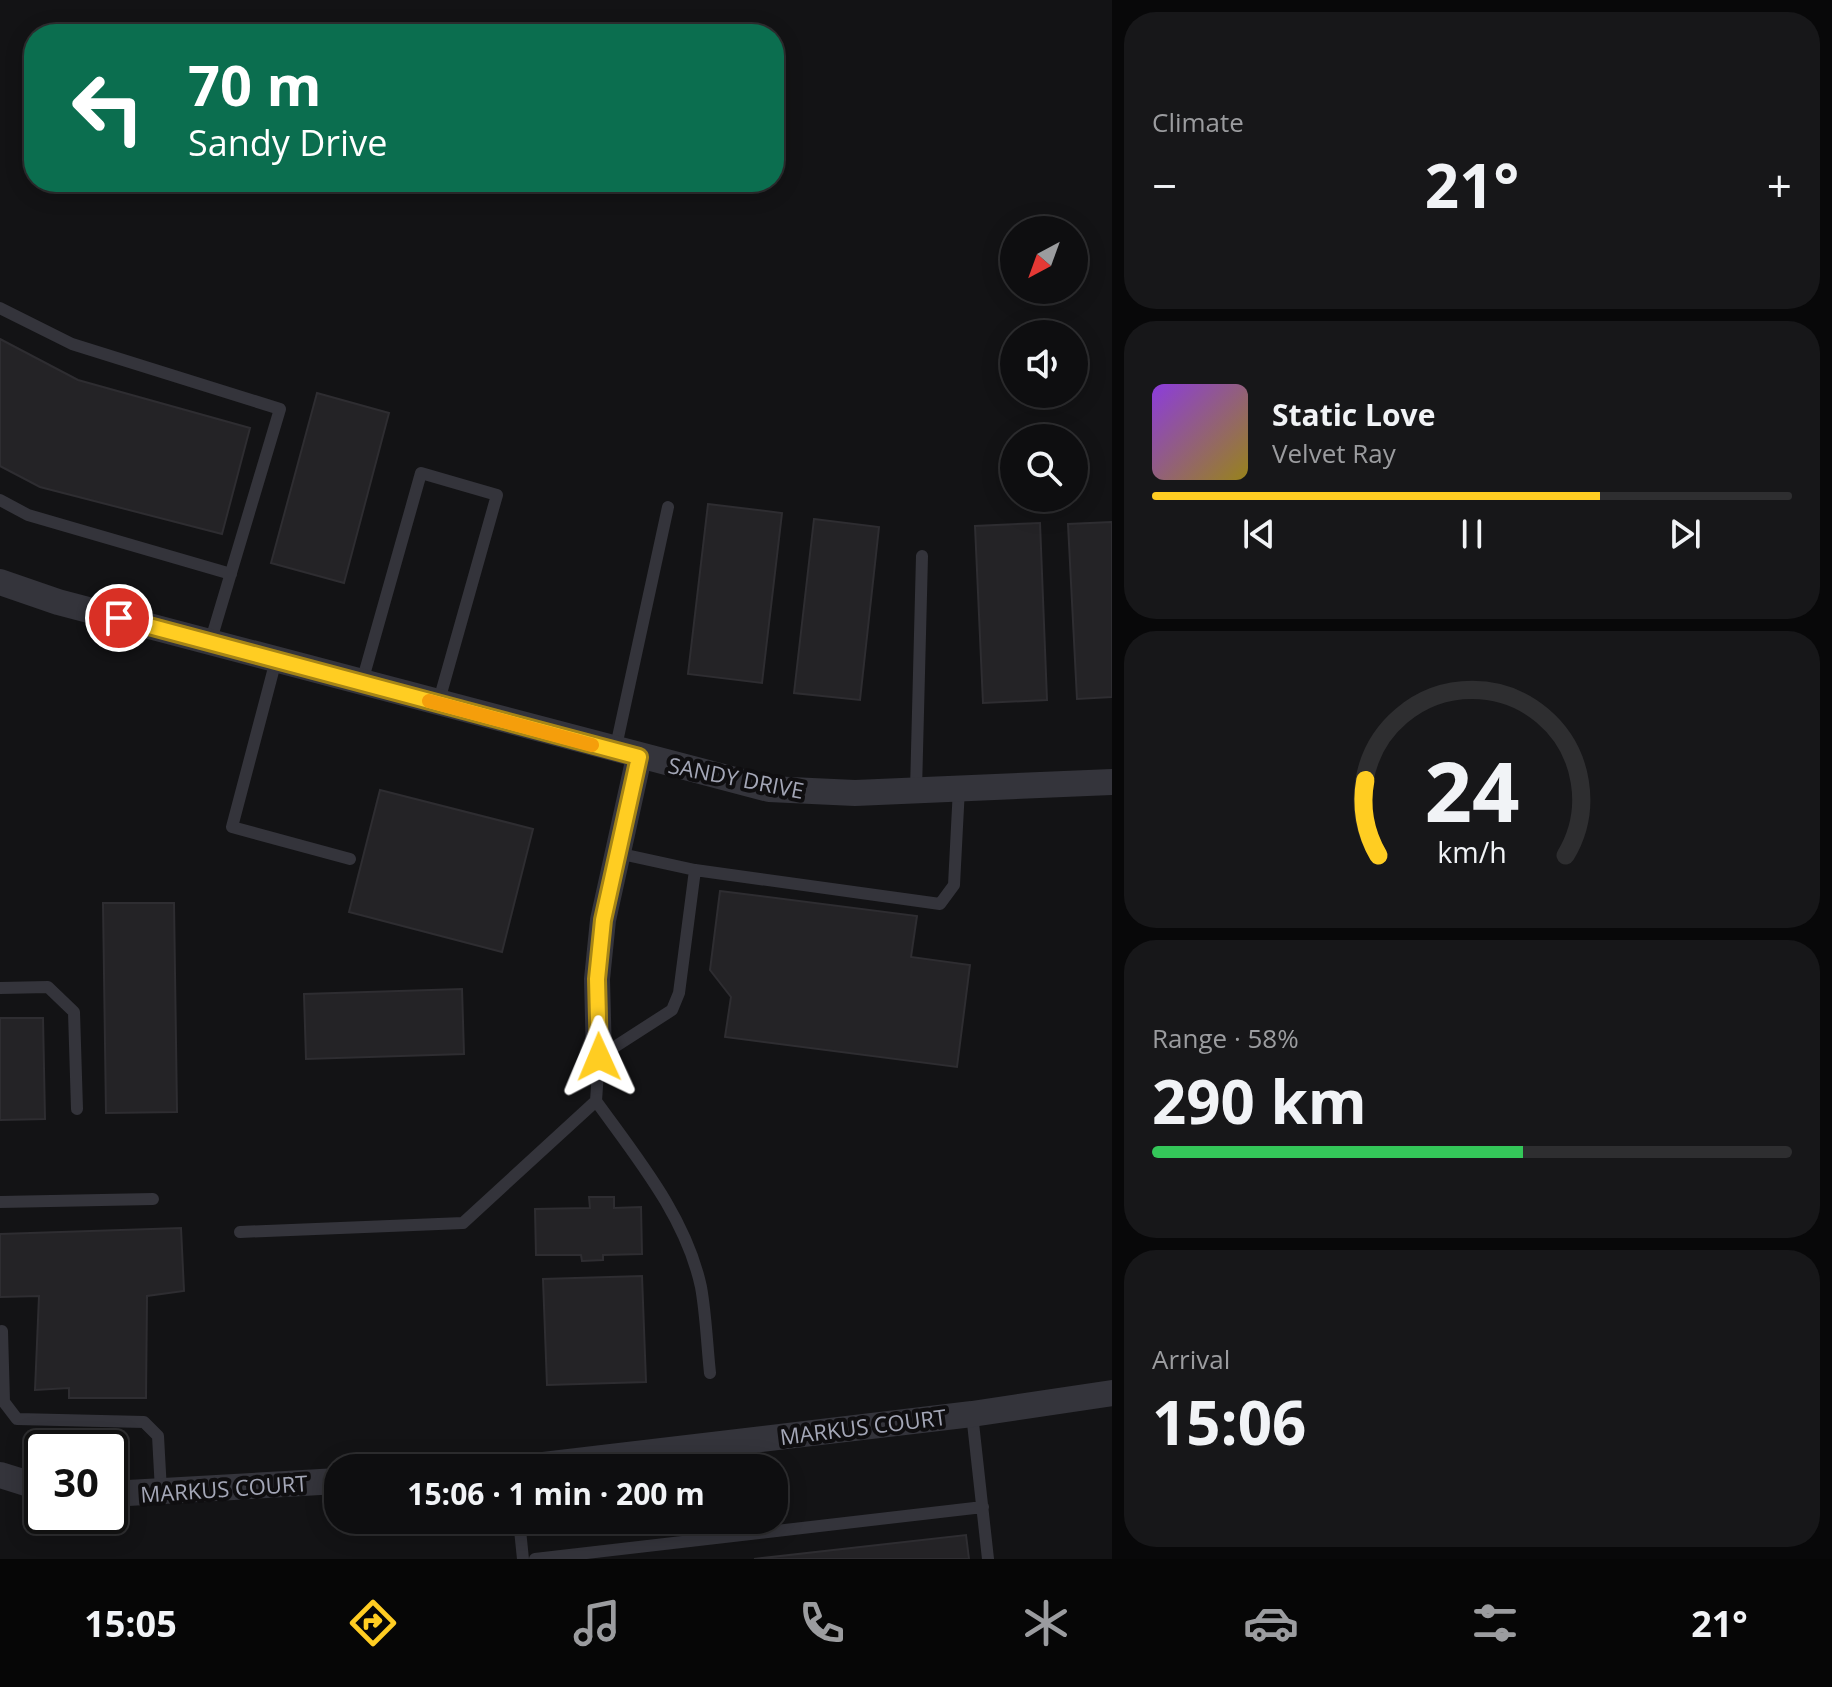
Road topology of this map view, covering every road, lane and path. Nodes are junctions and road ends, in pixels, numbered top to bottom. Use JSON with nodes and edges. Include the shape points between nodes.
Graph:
{"nodes":[{"id":1,"x":0,"y":308,"type":"edge"},
{"id":2,"x":0,"y":500,"type":"edge"},
{"id":3,"x":668,"y":507,"type":"dead end"},
{"id":4,"x":922,"y":556,"type":"dead end"},
{"id":5,"x":231,"y":574,"type":"junction"},
{"id":6,"x":0,"y":582,"type":"edge"},
{"id":7,"x":210,"y":643,"type":"junction"},
{"id":8,"x":276,"y":660,"type":"junction"},
{"id":9,"x":362,"y":683,"type":"junction"},
{"id":10,"x":438,"y":704,"type":"junction"},
{"id":11,"x":627,"y":754,"type":"junction"},
{"id":12,"x":1112,"y":785,"type":"edge"},
{"id":13,"x":959,"y":788,"type":"junction"},
{"id":14,"x":916,"y":790,"type":"junction"},
{"id":15,"x":617,"y":853,"type":"junction"},
{"id":16,"x":350,"y":859,"type":"dead end"},
{"id":17,"x":695,"y":870,"type":"junction"},
{"id":18,"x":0,"y":988,"type":"edge"},
{"id":19,"x":599,"y":1057,"type":"junction"},
{"id":20,"x":596,"y":1101,"type":"junction"},
{"id":21,"x":77,"y":1109,"type":"dead end"},
{"id":22,"x":153,"y":1199,"type":"dead end"},
{"id":23,"x":0,"y":1202,"type":"edge"},
{"id":24,"x":240,"y":1232,"type":"dead end"},
{"id":25,"x":2,"y":1331,"type":"edge"},
{"id":26,"x":710,"y":1373,"type":"dead end"},
{"id":27,"x":1112,"y":1393,"type":"edge"},
{"id":28,"x":972,"y":1414,"type":"junction"},
{"id":29,"x":636,"y":1454,"type":"edge"},
{"id":30,"x":0,"y":1475,"type":"edge"},
{"id":31,"x":24,"y":1482,"type":"edge"},
{"id":32,"x":324,"y":1482,"type":"edge"},
{"id":33,"x":128,"y":1494,"type":"edge"},
{"id":34,"x":161,"y":1494,"type":"junction"},
{"id":35,"x":983,"y":1507,"type":"junction"},
{"id":36,"x":520,"y":1534,"type":"edge"},
{"id":37,"x":523,"y":1559,"type":"edge"},
{"id":38,"x":535,"y":1559,"type":"edge"},
{"id":39,"x":988,"y":1559,"type":"edge"}],
"edges":[{"from":1,"to":5,"type":"lane","via":[[72,344],[280,409]]},
{"from":2,"to":5,"type":"lane","via":[[28,515]]},
{"from":3,"to":11,"type":"lane"},
{"from":4,"to":14,"type":"lane"},
{"from":5,"to":7,"type":"lane"},
{"from":6,"to":7,"type":"street","name":"SANDY DRIVE"},
{"from":7,"to":8,"type":"street","name":"SANDY DRIVE"},
{"from":8,"to":9,"type":"street","name":"SANDY DRIVE"},
{"from":8,"to":16,"type":"lane","via":[[232,827]]},
{"from":9,"to":10,"type":"street","name":"SANDY DRIVE"},
{"from":9,"to":10,"type":"lane","via":[[421,473],[497,495]]},
{"from":10,"to":11,"type":"street","name":"SANDY DRIVE"},
{"from":11,"to":14,"type":"street","name":"SANDY DRIVE","via":[[769,789]]},
{"from":11,"to":15,"type":"street"},
{"from":12,"to":13,"type":"street","name":"SANDY DRIVE"},
{"from":13,"to":14,"type":"street","name":"SANDY DRIVE"},
{"from":13,"to":17,"type":"lane","via":[[954,885],[940,904]]},
{"from":15,"to":17,"type":"lane"},
{"from":15,"to":19,"type":"street","via":[[597,979]]},
{"from":17,"to":19,"type":"lane","via":[[679,993],[672,1010]]},
{"from":18,"to":21,"type":"lane","via":[[48,987],[74,1012]]},
{"from":19,"to":20,"type":"lane"},
{"from":20,"to":24,"type":"lane","via":[[463,1223]]},
{"from":20,"to":26,"type":"lane","via":[[661,1192],[681,1233],[700,1287]]},
{"from":22,"to":23,"type":"lane"},
{"from":25,"to":34,"type":"lane","via":[[4,1402],[17,1419],[144,1422],[158,1436]]},
{"from":27,"to":28,"type":"street","name":"MARKUS COURT"},
{"from":28,"to":29,"type":"street","name":"MARKUS COURT"},
{"from":28,"to":35,"type":"lane"},
{"from":30,"to":31,"type":"street"},
{"from":32,"to":34,"type":"street","name":"MARKUS COURT"},
{"from":33,"to":34,"type":"street","name":"MARKUS COURT"},
{"from":35,"to":38,"type":"lane"},
{"from":35,"to":39,"type":"lane"},
{"from":36,"to":37,"type":"lane"}]}
